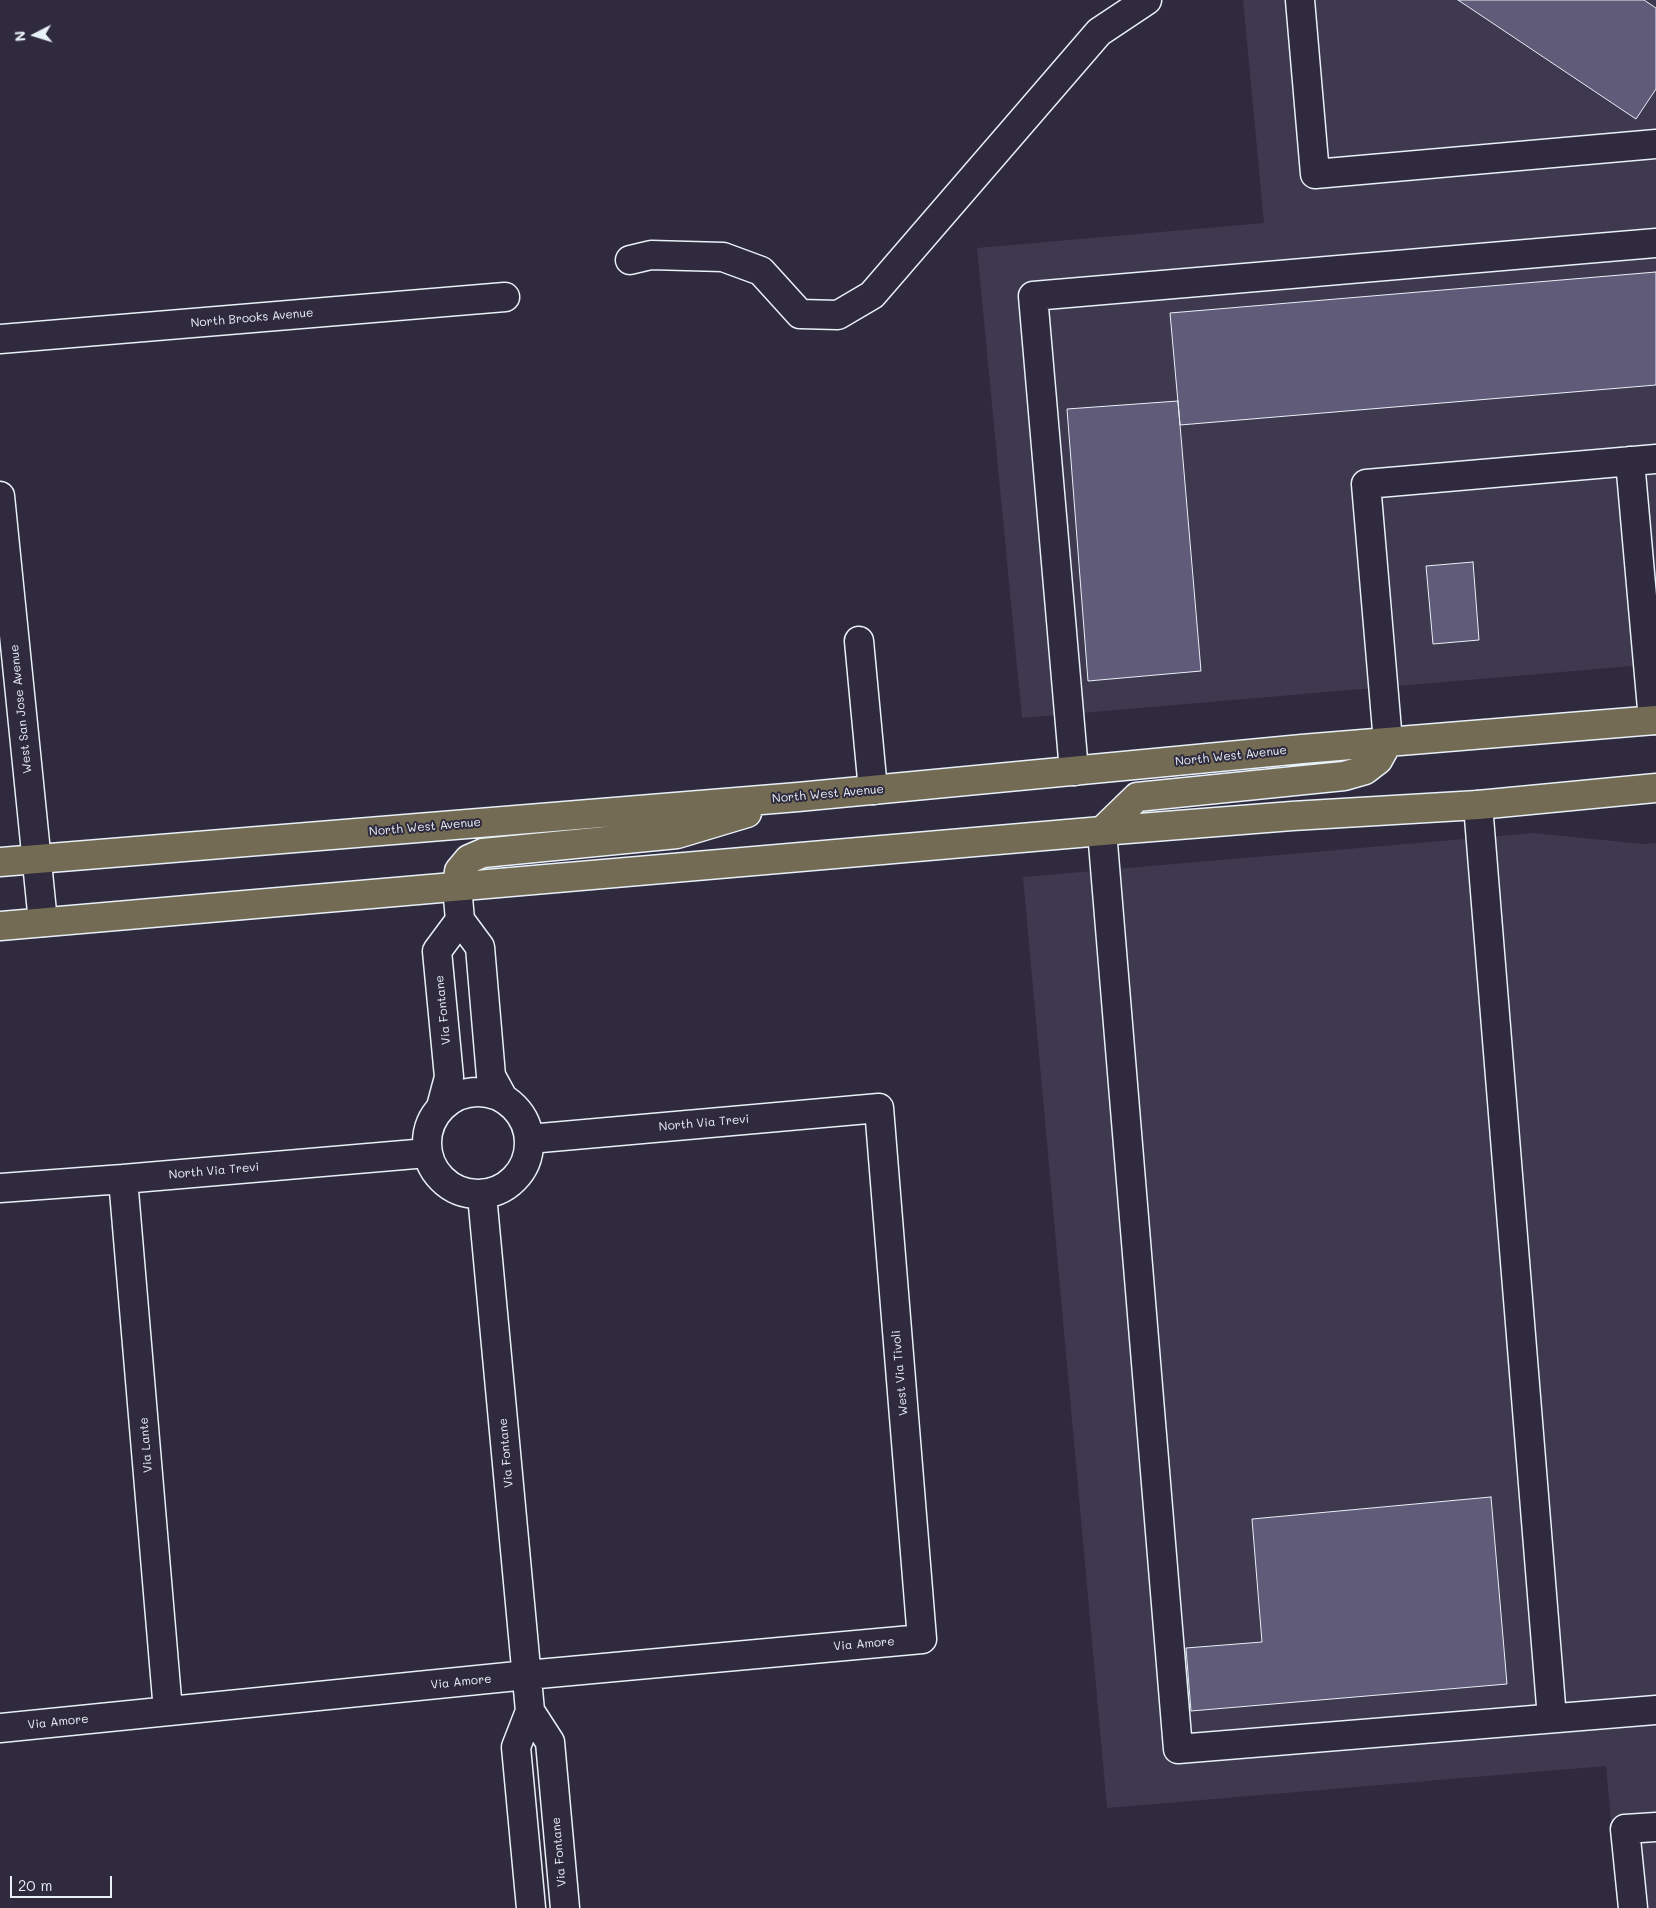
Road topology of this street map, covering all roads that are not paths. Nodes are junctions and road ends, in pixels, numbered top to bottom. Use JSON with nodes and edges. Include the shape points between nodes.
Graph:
{"nodes":[{"id":1,"x":1146,"y":0,"type":"edge"},
{"id":2,"x":1300,"y":0,"type":"edge"},
{"id":3,"x":1656,"y":144,"type":"edge"},
{"id":4,"x":1656,"y":243,"type":"edge"},
{"id":5,"x":630,"y":260,"type":"dead end"},
{"id":6,"x":505,"y":297,"type":"dead end"},
{"id":7,"x":0,"y":339,"type":"edge"},
{"id":8,"x":1643,"y":460,"type":"edge"},
{"id":9,"x":0,"y":496,"type":"edge"},
{"id":10,"x":859,"y":641,"type":"dead end"},
{"id":11,"x":1655,"y":720,"type":"edge"},
{"id":12,"x":1388,"y":742,"type":"junction"},
{"id":13,"x":1074,"y":772,"type":"junction"},
{"id":14,"x":1656,"y":788,"type":"edge"},
{"id":15,"x":873,"y":790,"type":"junction"},
{"id":16,"x":798,"y":797,"type":"junction"},
{"id":17,"x":1478,"y":804,"type":"junction"},
{"id":18,"x":1102,"y":831,"type":"junction"},
{"id":19,"x":36,"y":859,"type":"junction"},
{"id":20,"x":0,"y":862,"type":"edge"},
{"id":21,"x":458,"y":886,"type":"junction"},
{"id":22,"x":460,"y":920,"type":"junction"},
{"id":23,"x":43,"y":922,"type":"junction"},
{"id":24,"x":0,"y":926,"type":"edge"},
{"id":25,"x":483,"y":981,"type":"junction"},
{"id":26,"x":440,"y":984,"type":"junction"},
{"id":27,"x":503,"y":1098,"type":"junction"},
{"id":28,"x":441,"y":1107,"type":"junction"},
{"id":29,"x":879,"y":1108,"type":"joint"},
{"id":30,"x":529,"y":1139,"type":"junction"},
{"id":31,"x":427,"y":1153,"type":"junction"},
{"id":32,"x":123,"y":1179,"type":"junction"},
{"id":33,"x":0,"y":1188,"type":"edge"},
{"id":34,"x":482,"y":1195,"type":"junction"},
{"id":35,"x":922,"y":1639,"type":"joint"},
{"id":36,"x":527,"y":1675,"type":"junction"},
{"id":37,"x":1656,"y":1710,"type":"edge"},
{"id":38,"x":168,"y":1711,"type":"junction"},
{"id":39,"x":530,"y":1711,"type":"junction"},
{"id":40,"x":1552,"y":1718,"type":"junction"},
{"id":41,"x":0,"y":1728,"type":"edge"},
{"id":42,"x":1656,"y":1828,"type":"edge"},
{"id":43,"x":531,"y":1908,"type":"edge"},
{"id":44,"x":564,"y":1908,"type":"edge"},
{"id":45,"x":1633,"y":1908,"type":"edge"}],
"edges":[{"from":1,"to":5,"type":"street","via":[[1099,32],[872,296],[838,315],[800,314],[761,271],[723,257],[651,255]]},
{"from":2,"to":3,"type":"street","via":[[1315,174]]},
{"from":4,"to":13,"type":"street","via":[[1033,296]]},
{"from":6,"to":7,"type":"street","name":"North Brooks Avenue"},
{"from":8,"to":11,"type":"street"},
{"from":8,"to":12,"type":"street","via":[[1366,484]]},
{"from":9,"to":19,"type":"street","name":"West San Jose Avenue"},
{"from":10,"to":15,"type":"street"},
{"from":11,"to":12,"type":"main road","name":"North West Avenue"},
{"from":12,"to":13,"type":"main road","name":"North West Avenue"},
{"from":12,"to":18,"type":"main road","via":[[1378,760],[1365,770],[1344,776],[1137,797]]},
{"from":13,"to":15,"type":"main road","name":"North West Avenue"},
{"from":14,"to":17,"type":"main road"},
{"from":15,"to":16,"type":"main road","name":"North West Avenue"},
{"from":16,"to":19,"type":"main road","name":"North West Avenue"},
{"from":16,"to":21,"type":"main road","via":[[678,834],[483,853],[469,859],[459,870]]},
{"from":17,"to":18,"type":"main road"},
{"from":17,"to":40,"type":"street"},
{"from":18,"to":21,"type":"main road"},
{"from":18,"to":40,"type":"street","via":[[1178,1749]]},
{"from":19,"to":20,"type":"main road","name":"North West Avenue"},
{"from":19,"to":23,"type":"street","name":"West San Jose Avenue"},
{"from":21,"to":22,"type":"street"},
{"from":21,"to":23,"type":"main road"},
{"from":22,"to":25,"type":"street","via":[[480,947]]},
{"from":22,"to":26,"type":"street","name":"Via Fontane","via":[[437,951]]},
{"from":23,"to":24,"type":"main road"},
{"from":25,"to":26,"type":"street"},
{"from":25,"to":27,"type":"street","via":[[491,1076]]},
{"from":26,"to":28,"type":"street","name":"Via Fontane","via":[[450,1077]]},
{"from":27,"to":28,"type":"street","via":[[488,1092],[471,1092],[455,1097]]},
{"from":27,"to":30,"type":"street","via":[[516,1108]]},
{"from":28,"to":31,"type":"street","via":[[432,1121]]},
{"from":29,"to":30,"type":"street","name":"North Via Trevi"},
{"from":29,"to":35,"type":"street","name":"West Via Tivoli"},
{"from":30,"to":34,"type":"street","via":[[528,1156],[521,1171],[495,1192]]},
{"from":31,"to":32,"type":"street","name":"North Via Trevi"},
{"from":31,"to":34,"type":"street","via":[[435,1171],[446,1183],[462,1192]]},
{"from":32,"to":33,"type":"street","name":"North Via Trevi"},
{"from":32,"to":38,"type":"street","name":"Via Lante"},
{"from":34,"to":36,"type":"street","name":"Via Fontane"},
{"from":35,"to":36,"type":"street","name":"Via Amore"},
{"from":36,"to":38,"type":"street","name":"Via Amore"},
{"from":36,"to":39,"type":"street","name":"Via Fontane"},
{"from":37,"to":40,"type":"street"},
{"from":38,"to":41,"type":"street","name":"Via Amore"},
{"from":39,"to":43,"type":"street","name":"Via Fontane","via":[[516,1747]]},
{"from":39,"to":44,"type":"street","name":"Via Fontane","via":[[550,1742]]},
{"from":42,"to":45,"type":"street","via":[[1625,1829]]}]}
